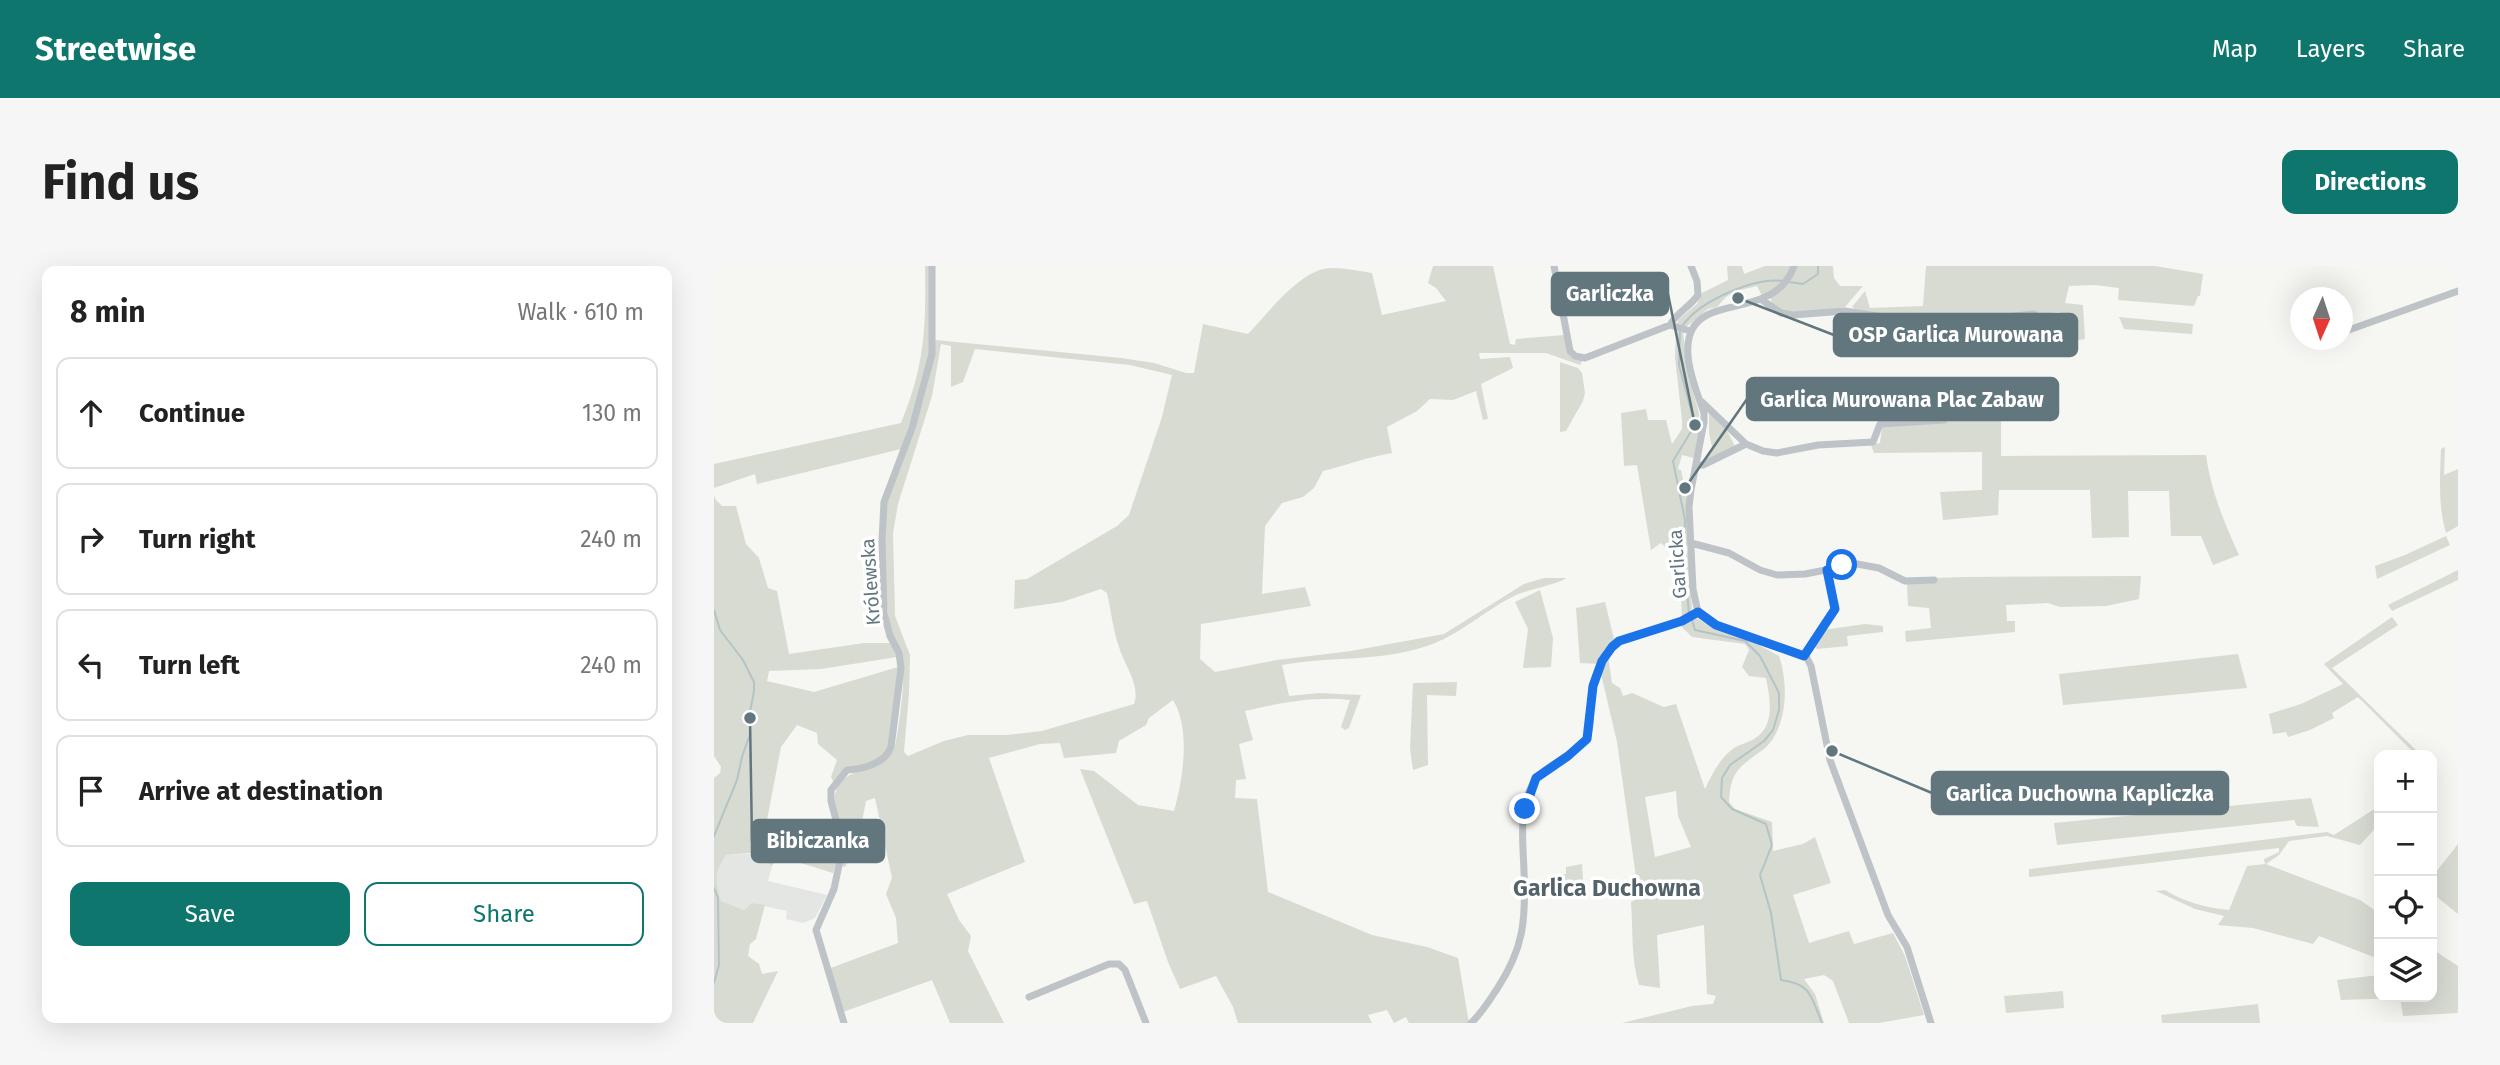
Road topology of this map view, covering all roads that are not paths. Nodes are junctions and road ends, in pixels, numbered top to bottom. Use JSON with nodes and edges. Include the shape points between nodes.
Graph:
{"nodes":[{"id":1,"x":932,"y":266,"type":"edge"},
{"id":2,"x":1553,"y":266,"type":"edge"},
{"id":3,"x":1692,"y":266,"type":"edge"},
{"id":4,"x":1794,"y":266,"type":"edge"},
{"id":5,"x":2458,"y":291,"type":"edge"},
{"id":6,"x":1762,"y":300,"type":"junction"},
{"id":7,"x":2034,"y":314,"type":"dead end"},
{"id":8,"x":1673,"y":326,"type":"junction"},
{"id":9,"x":2353,"y":328,"type":"edge"},
{"id":10,"x":1687,"y":330,"type":"junction"},
{"id":11,"x":1699,"y":399,"type":"junction"},
{"id":12,"x":1944,"y":421,"type":"dead end"},
{"id":13,"x":1746,"y":444,"type":"junction"},
{"id":14,"x":1696,"y":465,"type":"junction"},
{"id":15,"x":1688,"y":547,"type":"junction"},
{"id":16,"x":1827,"y":570,"type":"junction"},
{"id":17,"x":1934,"y":580,"type":"dead end"},
{"id":18,"x":1693,"y":615,"type":"junction"},
{"id":19,"x":1804,"y":656,"type":"junction"},
{"id":20,"x":1029,"y":997,"type":"dead end"},
{"id":21,"x":844,"y":1023,"type":"edge"},
{"id":22,"x":1146,"y":1023,"type":"edge"},
{"id":23,"x":1471,"y":1023,"type":"edge"},
{"id":24,"x":1931,"y":1023,"type":"edge"}],
"edges":[{"from":1,"to":21,"type":"street","name":"Królewska","via":[[932,355],[912,428],[884,502],[884,613],[901,668],[891,747],[879,761],[847,770],[831,790],[843,846],[834,889],[816,930]]},
{"from":2,"to":8,"type":"street","via":[[1570,351],[1575,356],[1586,358]]},
{"from":3,"to":8,"type":"street","via":[[1698,295],[1675,317]]},
{"from":4,"to":6,"type":"street","via":[[1786,281]]},
{"from":5,"to":9,"type":"street"},
{"from":6,"to":7,"type":"street","via":[[1793,315],[1845,311],[1934,325]]},
{"from":6,"to":10,"type":"street","via":[[1709,312]]},
{"from":8,"to":10,"type":"street"},
{"from":10,"to":11,"type":"street","name":"Garlicka"},
{"from":11,"to":13,"type":"street"},
{"from":11,"to":14,"type":"street","name":"Garlicka","via":[[1704,422]]},
{"from":12,"to":13,"type":"street","via":[[1880,424],[1876,438],[1868,443],[1777,453]]},
{"from":13,"to":14,"type":"street","via":[[1703,466]]},
{"from":14,"to":15,"type":"street","name":"Garlicka"},
{"from":15,"to":16,"type":"street","via":[[1729,553],[1777,575]]},
{"from":15,"to":18,"type":"street","name":"Garlicka"},
{"from":16,"to":17,"type":"street","via":[[1862,564],[1905,581]]},
{"from":16,"to":19,"type":"street","via":[[1835,609]]},
{"from":18,"to":19,"type":"street"},
{"from":18,"to":23,"type":"street","via":[[1612,647],[1593,686],[1587,739],[1533,784],[1522,822],[1521,937],[1512,965]]},
{"from":19,"to":24,"type":"street","via":[[1815,677],[1830,760],[1888,915],[1907,947]]},
{"from":20,"to":22,"type":"street","via":[[1119,964]]}]}
